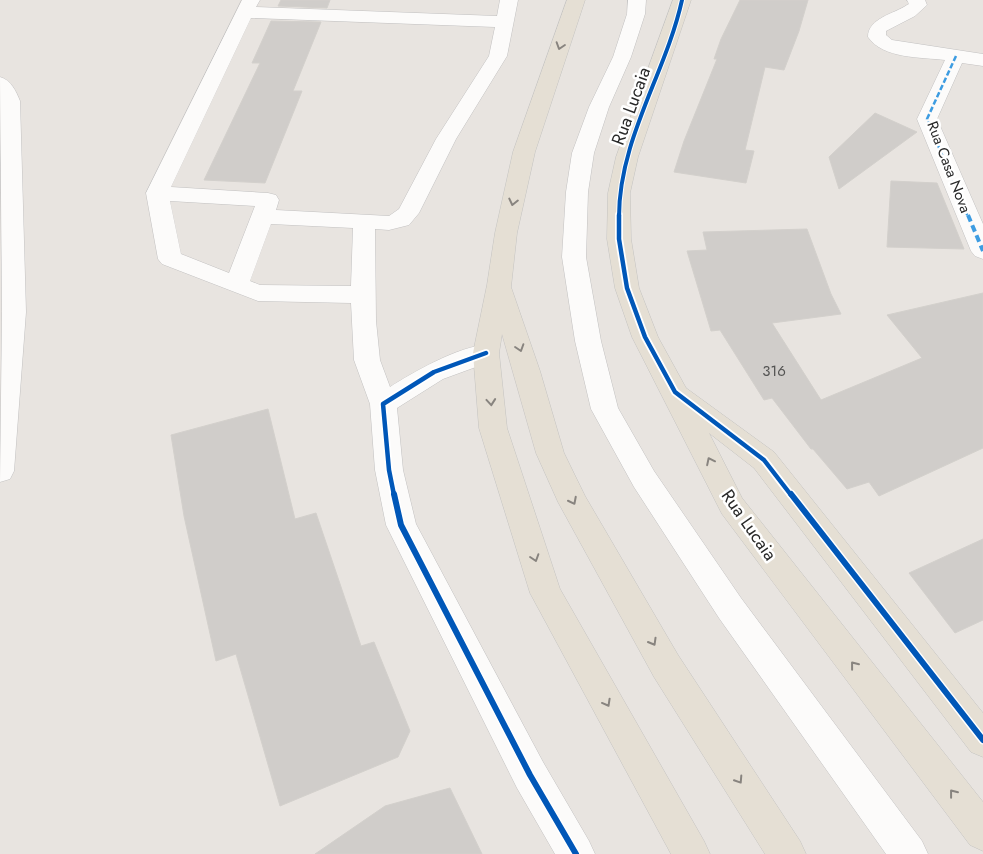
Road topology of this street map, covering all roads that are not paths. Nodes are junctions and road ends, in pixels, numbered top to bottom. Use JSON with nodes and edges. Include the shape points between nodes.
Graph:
{"nodes":[{"id":1,"x":509,"y":0,"type":"edge"},
{"id":2,"x":576,"y":0,"type":"edge"},
{"id":3,"x":637,"y":0,"type":"edge"},
{"id":4,"x":916,"y":0,"type":"edge"},
{"id":5,"x":683,"y":3,"type":"edge"},
{"id":6,"x":248,"y":6,"type":"edge"},
{"id":7,"x":505,"y":22,"type":"junction"},
{"id":8,"x":956,"y":56,"type":"junction"},
{"id":9,"x":983,"y":60,"type":"edge"},
{"id":10,"x":0,"y":83,"type":"edge"},
{"id":11,"x":156,"y":193,"type":"junction"},
{"id":12,"x":262,"y":216,"type":"junction"},
{"id":13,"x":364,"y":222,"type":"junction"},
{"id":14,"x":983,"y":251,"type":"edge"},
{"id":15,"x":237,"y":285,"type":"junction"},
{"id":16,"x":499,"y":285,"type":"junction"},
{"id":17,"x":363,"y":295,"type":"junction"},
{"id":18,"x":486,"y":353,"type":"junction"},
{"id":19,"x":675,"y":392,"type":"junction"},
{"id":20,"x":383,"y":404,"type":"junction"},
{"id":21,"x":0,"y":471,"type":"edge"},
{"id":22,"x":983,"y":740,"type":"edge"},
{"id":23,"x":983,"y":832,"type":"edge"},
{"id":24,"x":576,"y":854,"type":"edge"},
{"id":25,"x":691,"y":854,"type":"edge"},
{"id":26,"x":787,"y":854,"type":"edge"},
{"id":27,"x":909,"y":854,"type":"edge"}],
"edges":[{"from":1,"to":7,"type":"street"},
{"from":2,"to":16,"type":"main road","one_way":true,"via":[[524,152],[506,233]]},
{"from":3,"to":27,"type":"street","via":[[636,14],[622,56],[599,106],[583,153],[577,192],[574,257],[588,341],[605,409],[644,479],[730,608]]},
{"from":4,"to":8,"type":"street","via":[[918,4],[914,10],[882,24],[877,30],[877,37],[884,44],[898,48]]},
{"from":5,"to":19,"type":"main road","name":"Rua Lucaia","via":[[627,157],[619,193],[619,239],[627,288],[645,337]]},
{"from":6,"to":7,"type":"street"},
{"from":6,"to":11,"type":"street"},
{"from":7,"to":13,"type":"street","via":[[498,56],[446,139],[408,213],[401,220],[389,223]]},
{"from":8,"to":9,"type":"street"},
{"from":8,"to":14,"type":"street","name":"Rua Casa Nova","via":[[927,119]]},
{"from":10,"to":21,"type":"street","via":[[10,101],[14,312]]},
{"from":11,"to":12,"type":"street","via":[[268,200]]},
{"from":11,"to":15,"type":"street","via":[[170,259]]},
{"from":12,"to":13,"type":"street"},
{"from":12,"to":15,"type":"street"},
{"from":13,"to":17,"type":"street"},
{"from":15,"to":17,"type":"street","via":[[258,293]]},
{"from":16,"to":18,"type":"main road"},
{"from":16,"to":26,"type":"main road","one_way":true,"via":[[550,453],[573,502],[666,666]]},
{"from":17,"to":20,"type":"street","via":[[366,360]]},
{"from":18,"to":20,"type":"street","via":[[434,372]]},
{"from":18,"to":25,"type":"main road","one_way":true,"via":[[493,428],[546,592]]},
{"from":19,"to":22,"type":"main road","via":[[764,460]]},
{"from":23,"to":19,"type":"main road","name":"Rua Lucaia","one_way":true,"via":[[732,506]]},
{"from":20,"to":24,"type":"street","via":[[390,470],[401,525],[530,775]]}]}
